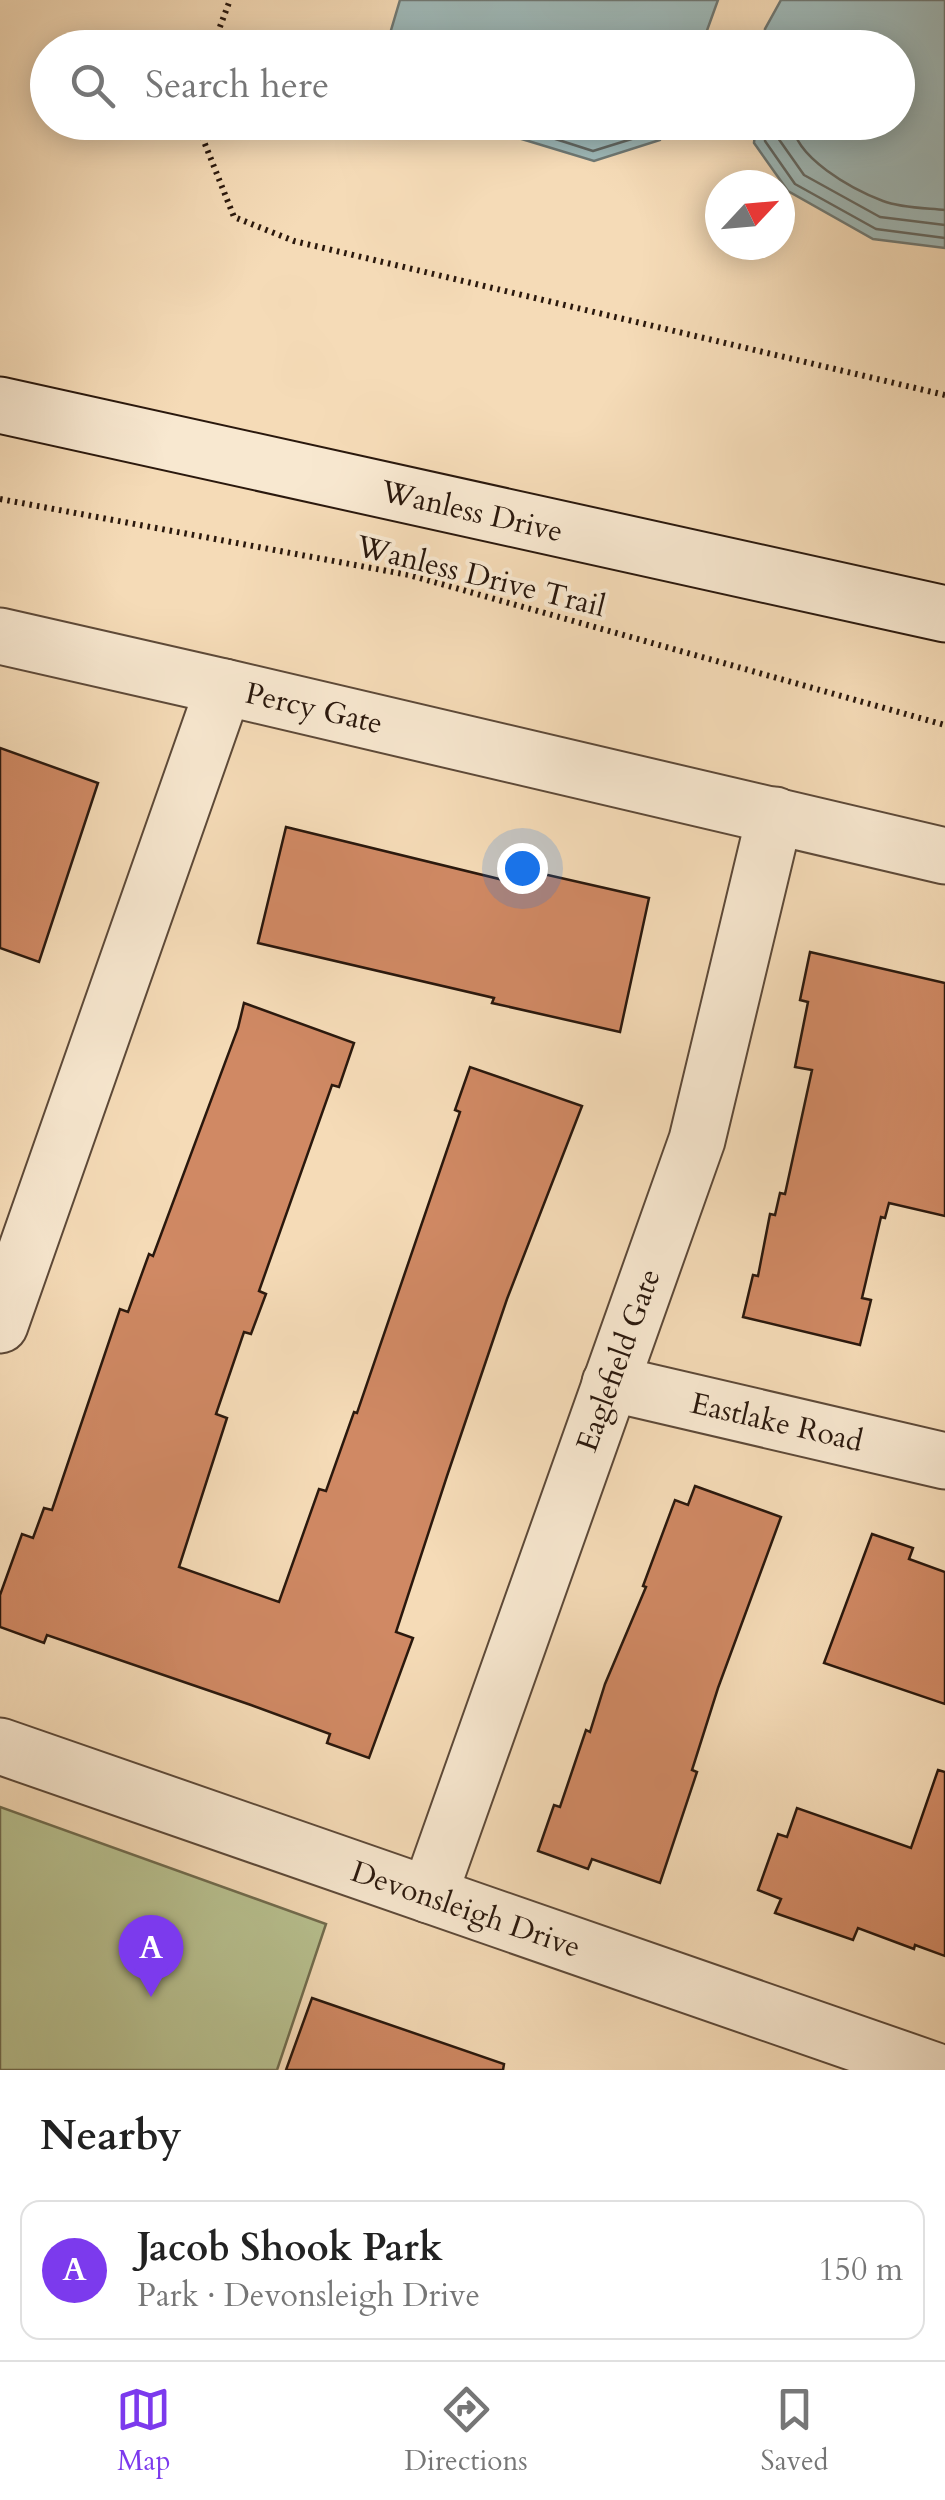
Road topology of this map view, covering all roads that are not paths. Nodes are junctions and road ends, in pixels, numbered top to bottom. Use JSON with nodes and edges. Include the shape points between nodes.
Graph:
{"nodes":[{"id":1,"x":0,"y":405,"type":"edge"},
{"id":2,"x":945,"y":614,"type":"edge"},
{"id":3,"x":0,"y":636,"type":"edge"},
{"id":4,"x":224,"y":687,"type":"junction"},
{"id":5,"x":775,"y":816,"type":"junction"},
{"id":6,"x":945,"y":856,"type":"edge"},
{"id":7,"x":0,"y":1325,"type":"edge"},
{"id":8,"x":610,"y":1383,"type":"junction"},
{"id":9,"x":945,"y":1461,"type":"edge"},
{"id":10,"x":0,"y":1746,"type":"edge"},
{"id":11,"x":430,"y":1895,"type":"junction"},
{"id":12,"x":933,"y":2070,"type":"edge"}],
"edges":[{"from":1,"to":2,"type":"street","name":"Wanless Drive"},
{"from":3,"to":4,"type":"street"},
{"from":4,"to":5,"type":"street","name":"Percy Gate"},
{"from":4,"to":7,"type":"street","name":"Percy Gate"},
{"from":5,"to":6,"type":"street","name":"Percy Gate"},
{"from":5,"to":8,"type":"street","name":"Eaglefield Gate","via":[[697,1140]]},
{"from":8,"to":9,"type":"street","name":"Eastlake Road"},
{"from":8,"to":11,"type":"street","name":"Eaglefield Gate"},
{"from":10,"to":11,"type":"street","name":"Devonsleigh Drive"},
{"from":11,"to":12,"type":"street","name":"Devonsleigh Drive"}]}
